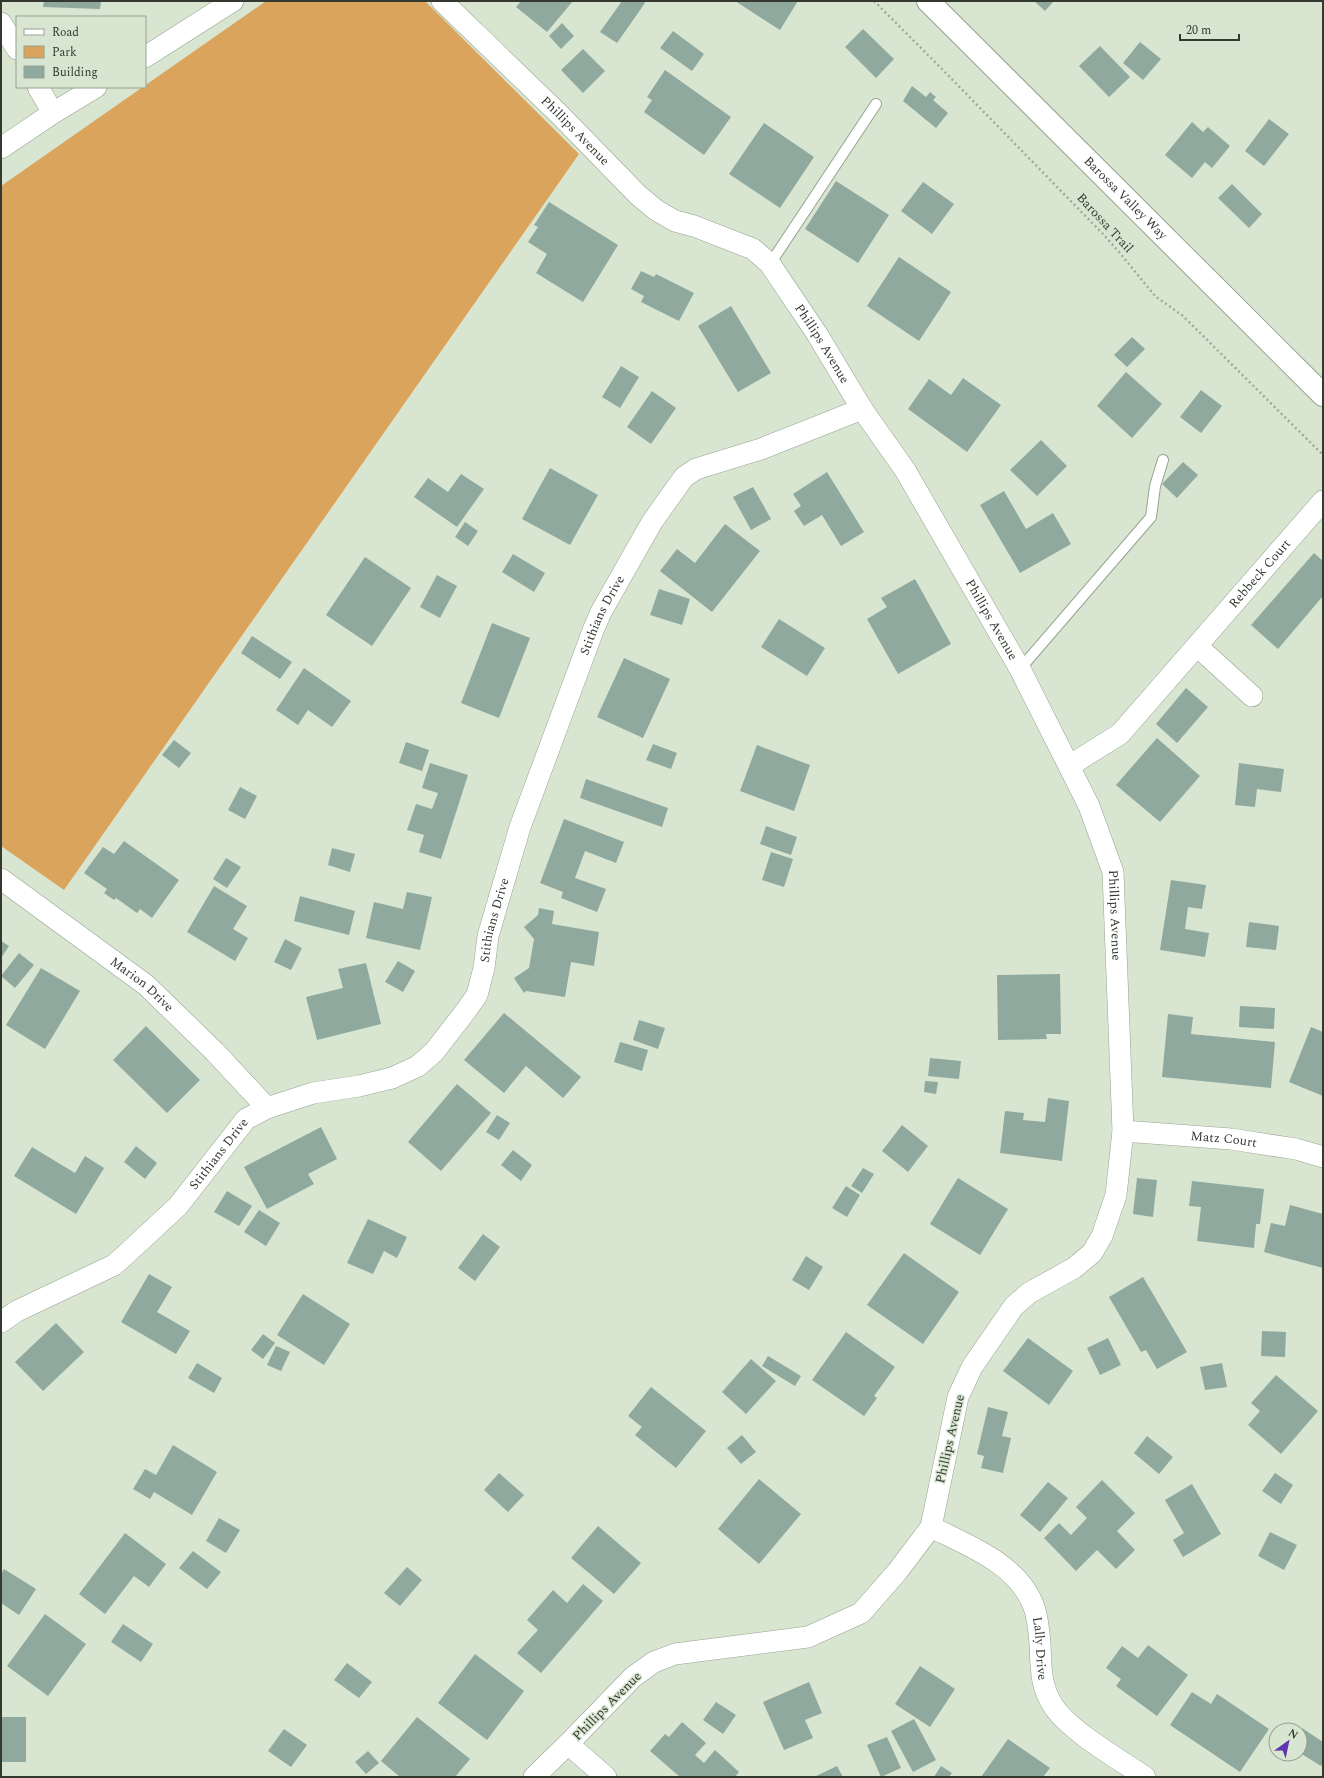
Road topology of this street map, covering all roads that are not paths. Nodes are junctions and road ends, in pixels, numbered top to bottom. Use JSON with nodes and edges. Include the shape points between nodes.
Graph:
{"nodes":[{"id":1,"x":233,"y":1,"type":"edge"},
{"id":2,"x":442,"y":1,"type":"edge"},
{"id":3,"x":928,"y":1,"type":"edge"},
{"id":4,"x":1,"y":23,"type":"edge"},
{"id":5,"x":16,"y":47,"type":"edge"},
{"id":6,"x":146,"y":56,"type":"edge"},
{"id":7,"x":39,"y":88,"type":"edge"},
{"id":8,"x":94,"y":88,"type":"edge"},
{"id":9,"x":876,"y":104,"type":"dead end"},
{"id":10,"x":53,"y":113,"type":"junction"},
{"id":11,"x":1,"y":148,"type":"edge"},
{"id":12,"x":770,"y":264,"type":"junction"},
{"id":13,"x":1323,"y":395,"type":"edge"},
{"id":14,"x":862,"y":409,"type":"junction"},
{"id":15,"x":1163,"y":460,"type":"dead end"},
{"id":16,"x":1323,"y":502,"type":"edge"},
{"id":17,"x":1196,"y":646,"type":"junction"},
{"id":18,"x":1020,"y":669,"type":"junction"},
{"id":19,"x":1252,"y":696,"type":"dead end"},
{"id":20,"x":1069,"y":766,"type":"junction"},
{"id":21,"x":1,"y":879,"type":"edge"},
{"id":22,"x":267,"y":1108,"type":"junction"},
{"id":23,"x":1123,"y":1131,"type":"junction"},
{"id":24,"x":1323,"y":1157,"type":"edge"},
{"id":25,"x":1,"y":1322,"type":"edge"},
{"id":26,"x":931,"y":1528,"type":"junction"},
{"id":27,"x":568,"y":1744,"type":"junction"},
{"id":28,"x":534,"y":1777,"type":"edge"},
{"id":29,"x":606,"y":1777,"type":"edge"},
{"id":30,"x":1145,"y":1777,"type":"edge"}],
"edges":[{"from":1,"to":6,"type":"street"},
{"from":2,"to":12,"type":"street","name":"Phillips Avenue","via":[[656,210],[675,221],[753,249]]},
{"from":3,"to":13,"type":"main road","name":"Barossa Valley Way"},
{"from":4,"to":5,"type":"street"},
{"from":7,"to":10,"type":"street"},
{"from":8,"to":10,"type":"street"},
{"from":9,"to":12,"type":"lane"},
{"from":10,"to":11,"type":"street"},
{"from":12,"to":14,"type":"street","name":"Phillips Avenue","via":[[817,334]]},
{"from":14,"to":18,"type":"street","name":"Phillips Avenue","via":[[905,470]]},
{"from":14,"to":22,"type":"street","name":"Stithians Drive","via":[[761,449],[696,469],[684,477],[652,522],[594,628],[520,827],[488,936],[477,995],[434,1052],[418,1066],[392,1078],[313,1093]]},
{"from":15,"to":18,"type":"lane","via":[[1155,486],[1151,517]]},
{"from":16,"to":17,"type":"street","name":"Rebbeck Court"},
{"from":17,"to":19,"type":"street"},
{"from":17,"to":20,"type":"street","name":"Rebbeck Court","via":[[1120,734]]},
{"from":18,"to":20,"type":"street","name":"Phillips Avenue"},
{"from":20,"to":23,"type":"street","name":"Phillips Avenue","via":[[1089,806],[1113,872]]},
{"from":21,"to":22,"type":"street","name":"Marion Drive","via":[[146,985],[215,1052]]},
{"from":22,"to":25,"type":"street","name":"Stithians Drive","via":[[246,1119],[178,1206],[114,1265],[18,1311]]},
{"from":23,"to":24,"type":"street","name":"Matz Court","via":[[1231,1140],[1296,1149]]},
{"from":23,"to":26,"type":"street","name":"Phillips Avenue","via":[[1116,1195],[1102,1236],[1092,1253],[1074,1268],[1029,1293],[1014,1306],[972,1367],[958,1397]]},
{"from":26,"to":27,"type":"street","name":"Phillips Avenue","via":[[861,1613],[808,1637],[675,1654],[654,1662],[633,1677]]},
{"from":26,"to":30,"type":"street","name":"Lally Drive","via":[[995,1560],[1027,1592],[1035,1609],[1039,1631],[1045,1693],[1054,1708],[1070,1724]]},
{"from":27,"to":28,"type":"street","name":"Phillips Avenue"},
{"from":27,"to":29,"type":"street"}]}
